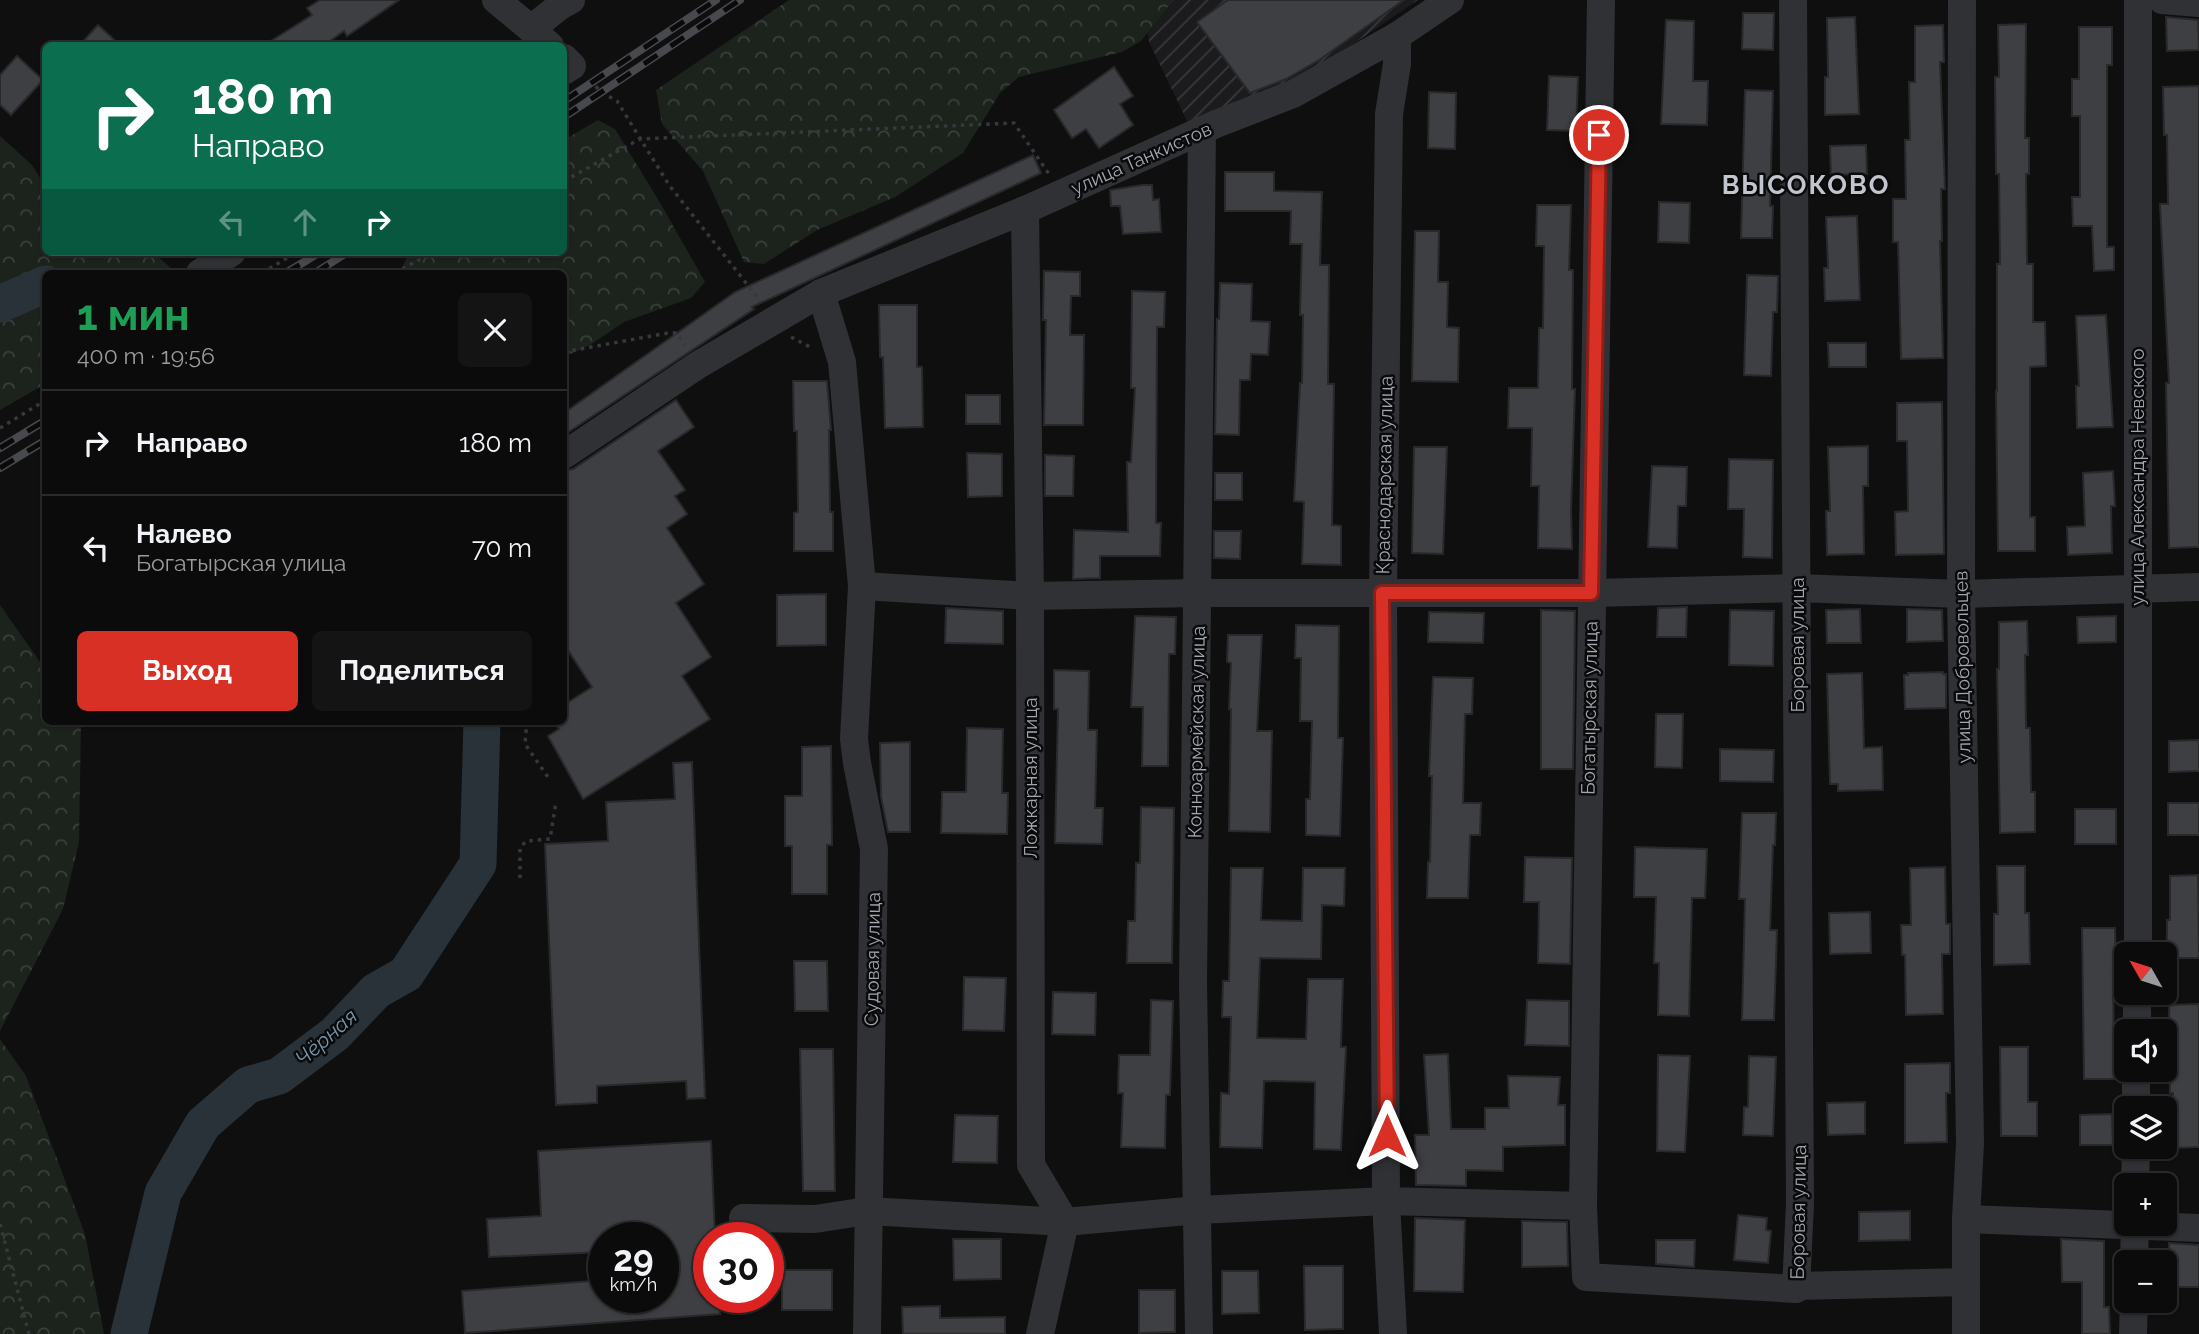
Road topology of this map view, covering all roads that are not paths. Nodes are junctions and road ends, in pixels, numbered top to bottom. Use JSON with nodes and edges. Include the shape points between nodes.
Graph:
{"nodes":[{"id":1,"x":496,"y":0,"type":"edge"},
{"id":2,"x":1450,"y":0,"type":"edge"},
{"id":3,"x":1601,"y":0,"type":"edge"},
{"id":4,"x":1793,"y":0,"type":"edge"},
{"id":5,"x":1962,"y":0,"type":"edge"},
{"id":6,"x":2138,"y":0,"type":"edge"},
{"id":7,"x":2162,"y":0,"type":"edge"},
{"id":8,"x":565,"y":3,"type":"edge"},
{"id":9,"x":2199,"y":3,"type":"edge"},
{"id":10,"x":1397,"y":36,"type":"junction"},
{"id":11,"x":540,"y":37,"type":"edge"},
{"id":12,"x":1202,"y":130,"type":"junction"},
{"id":13,"x":1025,"y":210,"type":"junction"},
{"id":14,"x":226,"y":256,"type":"edge"},
{"id":15,"x":205,"y":270,"type":"edge"},
{"id":16,"x":821,"y":293,"type":"junction"},
{"id":17,"x":567,"y":453,"type":"edge"},
{"id":18,"x":862,"y":586,"type":"junction"},
{"id":19,"x":2199,"y":587,"type":"edge"},
{"id":20,"x":1797,"y":588,"type":"junction"},
{"id":21,"x":2137,"y":590,"type":"junction"},
{"id":22,"x":1197,"y":593,"type":"junction"},
{"id":23,"x":1382,"y":593,"type":"junction"},
{"id":24,"x":1591,"y":593,"type":"junction"},
{"id":25,"x":1961,"y":594,"type":"junction"},
{"id":26,"x":1030,"y":596,"type":"junction"},
{"id":27,"x":2138,"y":942,"type":"edge"},
{"id":28,"x":1386,"y":1201,"type":"junction"},
{"id":29,"x":1583,"y":1206,"type":"junction"},
{"id":30,"x":1198,"y":1210,"type":"junction"},
{"id":31,"x":867,"y":1211,"type":"junction"},
{"id":32,"x":743,"y":1218,"type":"dead end"},
{"id":33,"x":1965,"y":1219,"type":"junction"},
{"id":34,"x":1065,"y":1222,"type":"junction"},
{"id":35,"x":2114,"y":1223,"type":"edge"},
{"id":36,"x":2177,"y":1227,"type":"edge"},
{"id":37,"x":2199,"y":1228,"type":"edge"},
{"id":38,"x":1966,"y":1282,"type":"junction"},
{"id":39,"x":1796,"y":1289,"type":"junction"},
{"id":40,"x":2134,"y":1313,"type":"edge"},
{"id":41,"x":867,"y":1334,"type":"edge"},
{"id":42,"x":1040,"y":1334,"type":"edge"},
{"id":43,"x":1199,"y":1334,"type":"edge"},
{"id":44,"x":1393,"y":1334,"type":"edge"},
{"id":45,"x":1966,"y":1334,"type":"edge"},
{"id":46,"x":2133,"y":1334,"type":"edge"}],
"edges":[{"from":1,"to":11,"type":"street"},
{"from":2,"to":10,"type":"street","name":"улица Танкистов"},
{"from":3,"to":24,"type":"street","name":"Богатырская улица"},
{"from":4,"to":20,"type":"street","name":"Боровая улица"},
{"from":5,"to":25,"type":"street","name":"улица Добровольцев"},
{"from":6,"to":21,"type":"street","name":"улица Александра Невского"},
{"from":7,"to":9,"type":"street"},
{"from":8,"to":11,"type":"street"},
{"from":10,"to":12,"type":"street","name":"улица Танкистов","via":[[1293,94]]},
{"from":10,"to":23,"type":"street","name":"Краснодарская улица","via":[[1390,114]]},
{"from":12,"to":13,"type":"street","name":"улица Танкистов"},
{"from":12,"to":22,"type":"street","name":"Конноармейская улица"},
{"from":13,"to":16,"type":"street","name":"улица Танкистов"},
{"from":13,"to":26,"type":"street","name":"Ложкарная улица"},
{"from":14,"to":15,"type":"street"},
{"from":16,"to":17,"type":"street","name":"улица Танкистов","via":[[698,365]]},
{"from":16,"to":18,"type":"street","name":"Судовая улица","via":[[842,362]]},
{"from":18,"to":26,"type":"street"},
{"from":18,"to":31,"type":"street","name":"Судовая улица","via":[[854,739],[874,849]]},
{"from":19,"to":21,"type":"street"},
{"from":20,"to":24,"type":"street"},
{"from":20,"to":25,"type":"street"},
{"from":20,"to":39,"type":"street","name":"Боровая улица","via":[[1800,1204]]},
{"from":21,"to":25,"type":"street"},
{"from":21,"to":27,"type":"street","name":"улица Александра Невского"},
{"from":22,"to":23,"type":"street"},
{"from":22,"to":26,"type":"street"},
{"from":22,"to":30,"type":"street","name":"Конноармейская улица","via":[[1193,983]]},
{"from":23,"to":24,"type":"street"},
{"from":23,"to":28,"type":"street","name":"Краснодарская улица"},
{"from":24,"to":29,"type":"street","name":"Богатырская улица"},
{"from":25,"to":33,"type":"street","name":"улица Добровольцев","via":[[1970,1143]]},
{"from":26,"to":34,"type":"street","name":"Ложкарная улица","via":[[1031,1166]]},
{"from":28,"to":29,"type":"street"},
{"from":28,"to":30,"type":"street"},
{"from":28,"to":44,"type":"street","name":"Краснодарская улица"},
{"from":29,"to":39,"type":"street","name":"Богатырская улица","via":[[1586,1277]]},
{"from":30,"to":34,"type":"street"},
{"from":30,"to":43,"type":"street","name":"Конноармейская улица"},
{"from":31,"to":32,"type":"street","via":[[815,1219]]},
{"from":31,"to":34,"type":"street"},
{"from":31,"to":41,"type":"street","name":"Судовая улица"},
{"from":33,"to":35,"type":"street"},
{"from":33,"to":38,"type":"street","name":"улица Добровольцев"},
{"from":34,"to":42,"type":"street"},
{"from":36,"to":37,"type":"street"},
{"from":38,"to":39,"type":"street"},
{"from":38,"to":45,"type":"street","name":"улица Добровольцев"},
{"from":40,"to":46,"type":"street"}]}
